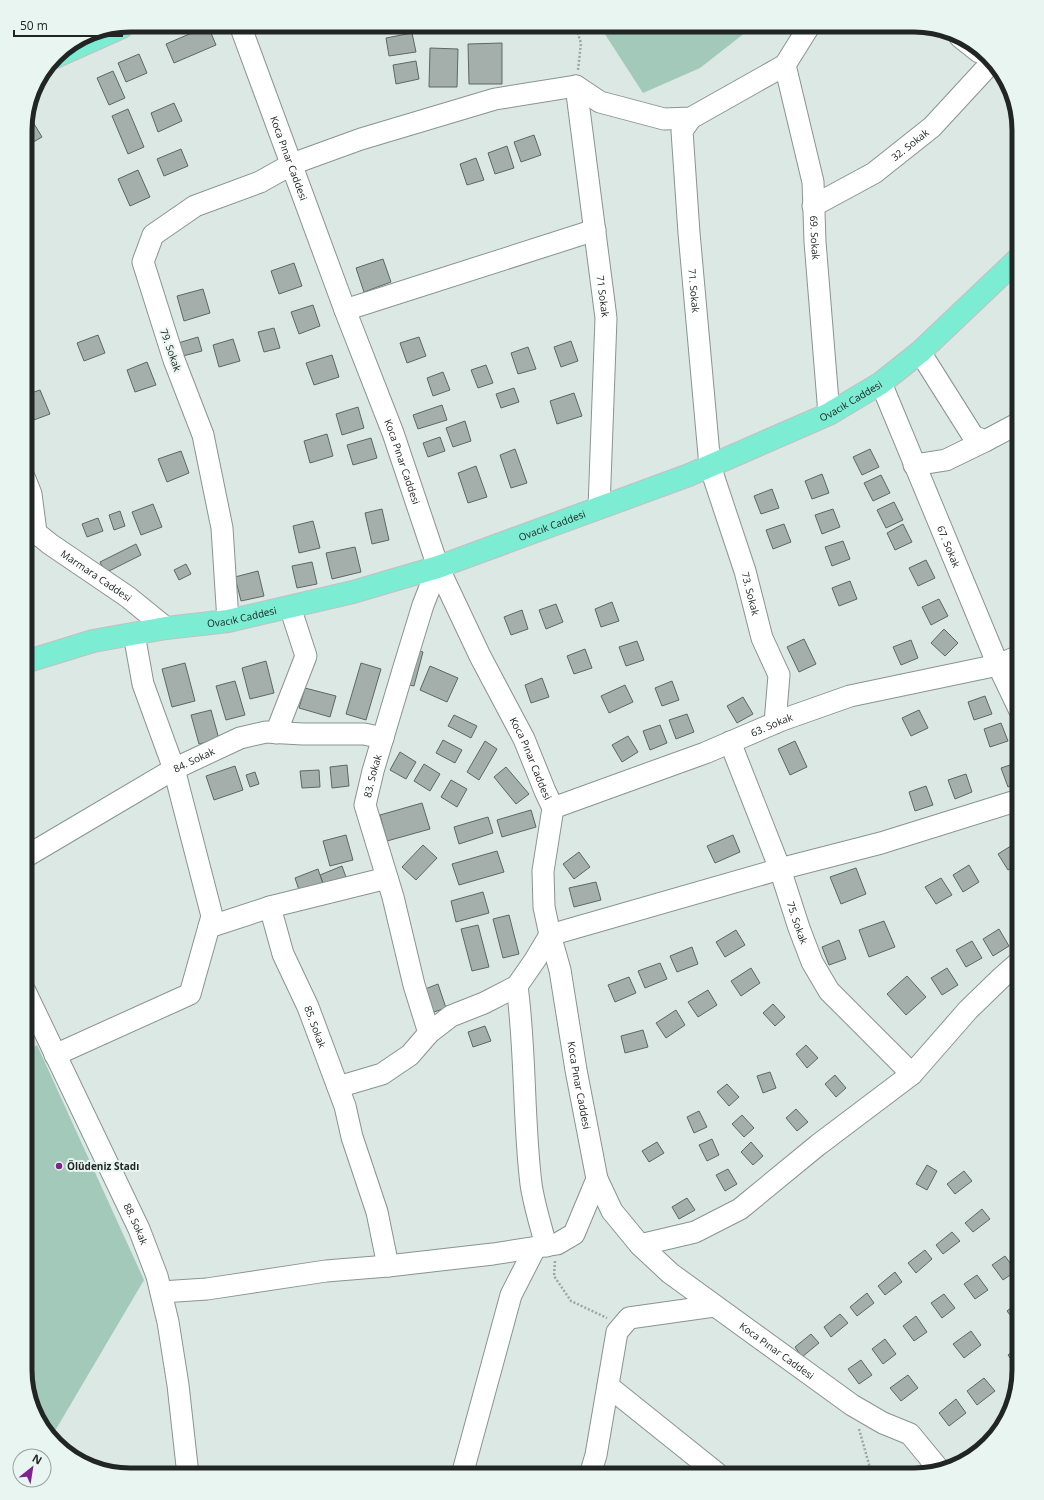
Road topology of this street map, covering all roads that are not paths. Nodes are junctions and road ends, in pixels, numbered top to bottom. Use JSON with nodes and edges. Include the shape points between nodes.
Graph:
{"nodes":[{"id":1,"x":243,"y":32,"type":"edge"},
{"id":2,"x":806,"y":32,"type":"edge"},
{"id":3,"x":99,"y":37,"type":"edge"},
{"id":4,"x":81,"y":45,"type":"edge"},
{"id":5,"x":785,"y":65,"type":"junction"},
{"id":6,"x":989,"y":67,"type":"edge"},
{"id":7,"x":576,"y":86,"type":"junction"},
{"id":8,"x":691,"y":118,"type":"junction"},
{"id":9,"x":292,"y":164,"type":"junction"},
{"id":10,"x":813,"y":206,"type":"junction"},
{"id":11,"x":595,"y":230,"type":"junction"},
{"id":12,"x":1012,"y":265,"type":"edge"},
{"id":13,"x":345,"y":310,"type":"junction"},
{"id":14,"x":920,"y":352,"type":"junction"},
{"id":15,"x":881,"y":383,"type":"junction"},
{"id":16,"x":829,"y":414,"type":"junction"},
{"id":17,"x":1012,"y":427,"type":"edge"},
{"id":18,"x":985,"y":441,"type":"junction"},
{"id":19,"x":914,"y":465,"type":"junction"},
{"id":20,"x":710,"y":466,"type":"junction"},
{"id":21,"x":599,"y":508,"type":"junction"},
{"id":22,"x":32,"y":529,"type":"edge"},
{"id":23,"x":438,"y":566,"type":"junction"},
{"id":24,"x":290,"y":607,"type":"junction"},
{"id":25,"x":228,"y":621,"type":"junction"},
{"id":26,"x":166,"y":628,"type":"junction"},
{"id":27,"x":134,"y":634,"type":"junction"},
{"id":28,"x":1012,"y":659,"type":"edge"},
{"id":29,"x":32,"y":660,"type":"edge"},
{"id":30,"x":998,"y":665,"type":"junction"},
{"id":31,"x":1012,"y":694,"type":"edge"},
{"id":32,"x":775,"y":723,"type":"junction"},
{"id":33,"x":276,"y":733,"type":"junction"},
{"id":34,"x":383,"y":738,"type":"junction"},
{"id":35,"x":730,"y":742,"type":"junction"},
{"id":36,"x":174,"y":769,"type":"junction"},
{"id":37,"x":1012,"y":802,"type":"edge"},
{"id":38,"x":553,"y":808,"type":"junction"},
{"id":39,"x":32,"y":853,"type":"edge"},
{"id":40,"x":780,"y":869,"type":"junction"},
{"id":41,"x":387,"y":878,"type":"junction"},
{"id":42,"x":270,"y":907,"type":"junction"},
{"id":43,"x":209,"y":927,"type":"junction"},
{"id":44,"x":550,"y":935,"type":"junction"},
{"id":45,"x":1012,"y":968,"type":"edge"},
{"id":46,"x":517,"y":986,"type":"junction"},
{"id":47,"x":33,"y":1031,"type":"edge"},
{"id":48,"x":430,"y":1033,"type":"junction"},
{"id":49,"x":55,"y":1055,"type":"junction"},
{"id":50,"x":912,"y":1074,"type":"junction"},
{"id":51,"x":338,"y":1087,"type":"junction"},
{"id":52,"x":597,"y":1179,"type":"junction"},
{"id":53,"x":640,"y":1245,"type":"junction"},
{"id":54,"x":546,"y":1246,"type":"junction"},
{"id":55,"x":388,"y":1266,"type":"junction"},
{"id":56,"x":161,"y":1292,"type":"junction"},
{"id":57,"x":714,"y":1306,"type":"junction"},
{"id":58,"x":608,"y":1386,"type":"junction"},
{"id":59,"x":936,"y":1466,"type":"edge"},
{"id":60,"x":187,"y":1468,"type":"edge"},
{"id":61,"x":464,"y":1468,"type":"edge"},
{"id":62,"x":592,"y":1468,"type":"edge"},
{"id":63,"x":710,"y":1468,"type":"edge"}],
"edges":[{"from":1,"to":9,"type":"street","name":"Koca Pınar Caddesi"},
{"from":2,"to":5,"type":"street"},
{"from":3,"to":4,"type":"main road"},
{"from":5,"to":8,"type":"street"},
{"from":5,"to":10,"type":"street","name":"69. Sokak","via":[[813,182]]},
{"from":6,"to":10,"type":"street","name":"32. Sokak","via":[[932,127],[874,173]]},
{"from":7,"to":8,"type":"street","via":[[600,102],[664,119]]},
{"from":7,"to":9,"type":"street","name":"79. Sokak","via":[[496,99],[361,139]]},
{"from":7,"to":11,"type":"street","name":"71 Sokak"},
{"from":8,"to":20,"type":"street","name":"71. Sokak","via":[[682,131]]},
{"from":9,"to":13,"type":"street","name":"Koca Pınar Caddesi"},
{"from":9,"to":25,"type":"street","name":"79. Sokak","via":[[260,182],[195,206],[153,236],[143,262],[174,360],[202,435],[222,528]]},
{"from":10,"to":16,"type":"street","name":"69. Sokak"},
{"from":11,"to":13,"type":"street"},
{"from":11,"to":21,"type":"street","name":"71 Sokak","via":[[606,318]]},
{"from":12,"to":14,"type":"main road","name":"Ovacık Caddesi"},
{"from":13,"to":23,"type":"street","name":"Koca Pınar Caddesi","via":[[393,433]]},
{"from":14,"to":15,"type":"main road","name":"Ovacık Caddesi"},
{"from":14,"to":18,"type":"street","via":[[972,436]]},
{"from":15,"to":16,"type":"main road","name":"Ovacık Caddesi"},
{"from":15,"to":19,"type":"street","name":"67. Sokak"},
{"from":16,"to":20,"type":"main road","name":"Ovacık Caddesi"},
{"from":17,"to":18,"type":"street"},
{"from":18,"to":19,"type":"street","via":[[946,460]]},
{"from":19,"to":30,"type":"street","name":"67. Sokak"},
{"from":20,"to":21,"type":"main road","name":"Ovacık Caddesi"},
{"from":20,"to":32,"type":"street","name":"73. Sokak","via":[[745,571],[762,638],[779,675]]},
{"from":21,"to":23,"type":"main road","name":"Ovacık Caddesi"},
{"from":22,"to":26,"type":"street","name":"Marmara Caddesi","via":[[128,597]]},
{"from":23,"to":24,"type":"main road","name":"Ovacık Caddesi","via":[[353,592]]},
{"from":23,"to":34,"type":"street","name":"83. Sokak","via":[[423,605]]},
{"from":23,"to":38,"type":"street","name":"Koca Pınar Caddesi","via":[[480,656],[524,739]]},
{"from":24,"to":25,"type":"main road","name":"Ovacık Caddesi"},
{"from":24,"to":33,"type":"street","via":[[306,656]]},
{"from":25,"to":26,"type":"main road","name":"Ovacık Caddesi"},
{"from":26,"to":27,"type":"main road","name":"Ovacık Caddesi"},
{"from":27,"to":29,"type":"main road","name":"Ovacık Caddesi","via":[[93,641]]},
{"from":27,"to":36,"type":"street","via":[[143,684]]},
{"from":28,"to":30,"type":"street","name":"63. Sokak"},
{"from":30,"to":31,"type":"street","name":"67. Sokak"},
{"from":30,"to":32,"type":"street","name":"63. Sokak","via":[[850,696]]},
{"from":32,"to":35,"type":"street","name":"63. Sokak"},
{"from":33,"to":34,"type":"street","name":"84. Sokak","via":[[364,734]]},
{"from":33,"to":36,"type":"street","name":"84. Sokak","via":[[266,732],[240,738]]},
{"from":34,"to":41,"type":"street","name":"83. Sokak","via":[[365,805]]},
{"from":35,"to":38,"type":"street","name":"63. Sokak"},
{"from":35,"to":40,"type":"street","name":"75. Sokak"},
{"from":36,"to":39,"type":"street","name":"84. Sokak"},
{"from":36,"to":43,"type":"street","via":[[212,916]]},
{"from":37,"to":40,"type":"street","via":[[881,843]]},
{"from":38,"to":44,"type":"street","name":"Koca Pınar Caddesi","via":[[543,871],[544,908]]},
{"from":40,"to":44,"type":"street"},
{"from":40,"to":50,"type":"street","name":"75. Sokak","via":[[812,962],[829,992]]},
{"from":41,"to":42,"type":"street"},
{"from":41,"to":48,"type":"street","name":"83. Sokak","via":[[414,985]]},
{"from":42,"to":43,"type":"street"},
{"from":42,"to":51,"type":"street","name":"85. Sokak","via":[[283,954],[308,1007]]},
{"from":43,"to":49,"type":"street","via":[[190,994]]},
{"from":44,"to":46,"type":"street"},
{"from":44,"to":52,"type":"street","name":"Koca Pınar Caddesi","via":[[560,970]]},
{"from":45,"to":50,"type":"street","via":[[968,1010]]},
{"from":46,"to":48,"type":"street","via":[[451,1016]]},
{"from":46,"to":54,"type":"street","via":[[525,1120],[532,1185]]},
{"from":47,"to":49,"type":"street","name":"88. Sokak"},
{"from":48,"to":51,"type":"street","via":[[410,1055],[382,1074]]},
{"from":49,"to":56,"type":"street","name":"88. Sokak","via":[[139,1229]]},
{"from":50,"to":53,"type":"street","via":[[818,1145],[740,1209],[695,1232]]},
{"from":51,"to":55,"type":"street","name":"85. Sokak","via":[[377,1212]]},
{"from":52,"to":53,"type":"street","name":"Koca Pınar Caddesi","via":[[612,1211]]},
{"from":52,"to":54,"type":"street","via":[[574,1234]]},
{"from":53,"to":57,"type":"street","name":"Koca Pınar Caddesi","via":[[670,1273]]},
{"from":54,"to":55,"type":"street"},
{"from":54,"to":61,"type":"street","via":[[511,1295]]},
{"from":55,"to":56,"type":"street","via":[[207,1289]]},
{"from":56,"to":60,"type":"street","name":"88. Sokak","via":[[178,1385]]},
{"from":57,"to":58,"type":"street","via":[[629,1318],[618,1332]]},
{"from":57,"to":59,"type":"street","name":"Koca Pınar Caddesi","via":[[852,1405],[883,1423],[910,1434]]},
{"from":58,"to":62,"type":"street"},
{"from":58,"to":63,"type":"street"}]}
